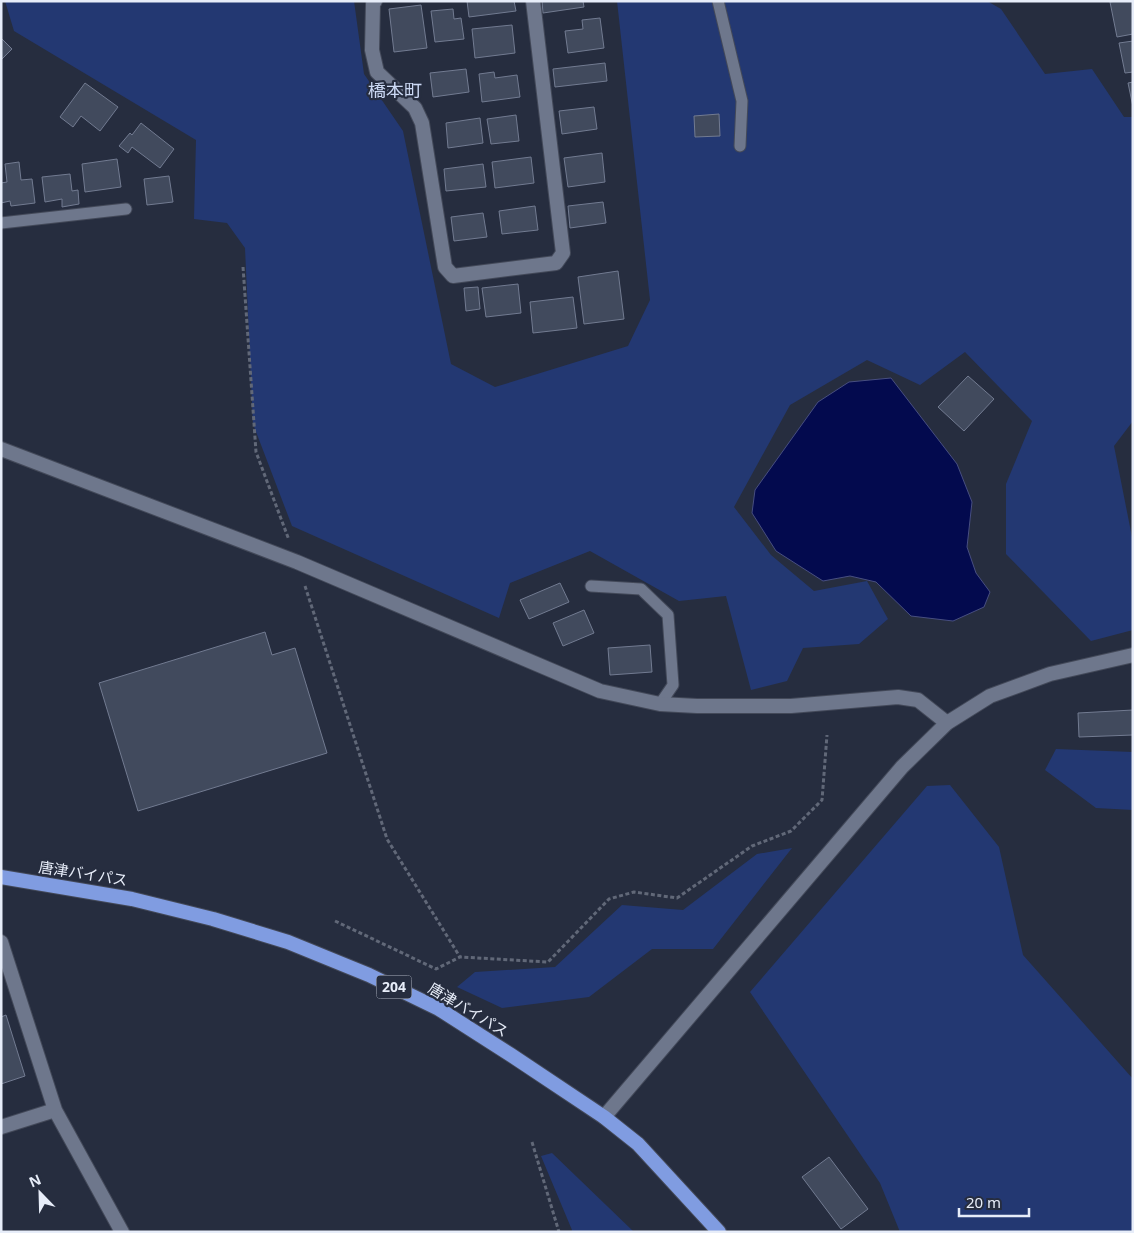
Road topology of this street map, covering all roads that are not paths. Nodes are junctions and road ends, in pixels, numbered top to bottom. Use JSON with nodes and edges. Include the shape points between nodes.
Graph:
{"nodes":[{"id":1,"x":375,"y":1,"type":"edge"},
{"id":2,"x":533,"y":1,"type":"edge"},
{"id":3,"x":718,"y":1,"type":"edge"},
{"id":4,"x":740,"y":146,"type":"dead end"},
{"id":5,"x":126,"y":209,"type":"dead end"},
{"id":6,"x":1,"y":223,"type":"edge"},
{"id":7,"x":1,"y":449,"type":"edge"},
{"id":8,"x":591,"y":586,"type":"dead end"},
{"id":9,"x":1133,"y":655,"type":"edge"},
{"id":10,"x":660,"y":704,"type":"junction"},
{"id":11,"x":947,"y":722,"type":"junction"},
{"id":12,"x":1,"y":877,"type":"edge"},
{"id":13,"x":1,"y":942,"type":"edge"},
{"id":14,"x":55,"y":1110,"type":"junction"},
{"id":15,"x":604,"y":1118,"type":"junction"},
{"id":16,"x":1,"y":1127,"type":"edge"},
{"id":17,"x":122,"y":1232,"type":"edge"},
{"id":18,"x":719,"y":1232,"type":"edge"}],
"edges":[{"from":1,"to":2,"type":"street","via":[[372,50],[377,72],[415,108],[422,123],[445,267],[453,276],[556,263],[563,252]]},
{"from":3,"to":4,"type":"lane","via":[[742,101]]},
{"from":5,"to":6,"type":"lane"},
{"from":7,"to":10,"type":"street","via":[[297,562],[600,691]]},
{"from":8,"to":10,"type":"lane","via":[[641,590],[668,615],[673,685]]},
{"from":9,"to":11,"type":"street","via":[[1041,677],[990,696]]},
{"from":10,"to":11,"type":"street","via":[[791,706],[898,697],[918,700]]},
{"from":11,"to":15,"type":"street","via":[[902,767]]},
{"from":12,"to":15,"type":"highway","name":"唐津バイパス","number":"204","via":[[132,899],[213,919],[288,942],[369,974],[440,1009]]},
{"from":13,"to":14,"type":"street"},
{"from":14,"to":16,"type":"street"},
{"from":14,"to":17,"type":"street"},
{"from":15,"to":18,"type":"highway","name":"唐津バイパス","number":"204","via":[[638,1144]]}]}
